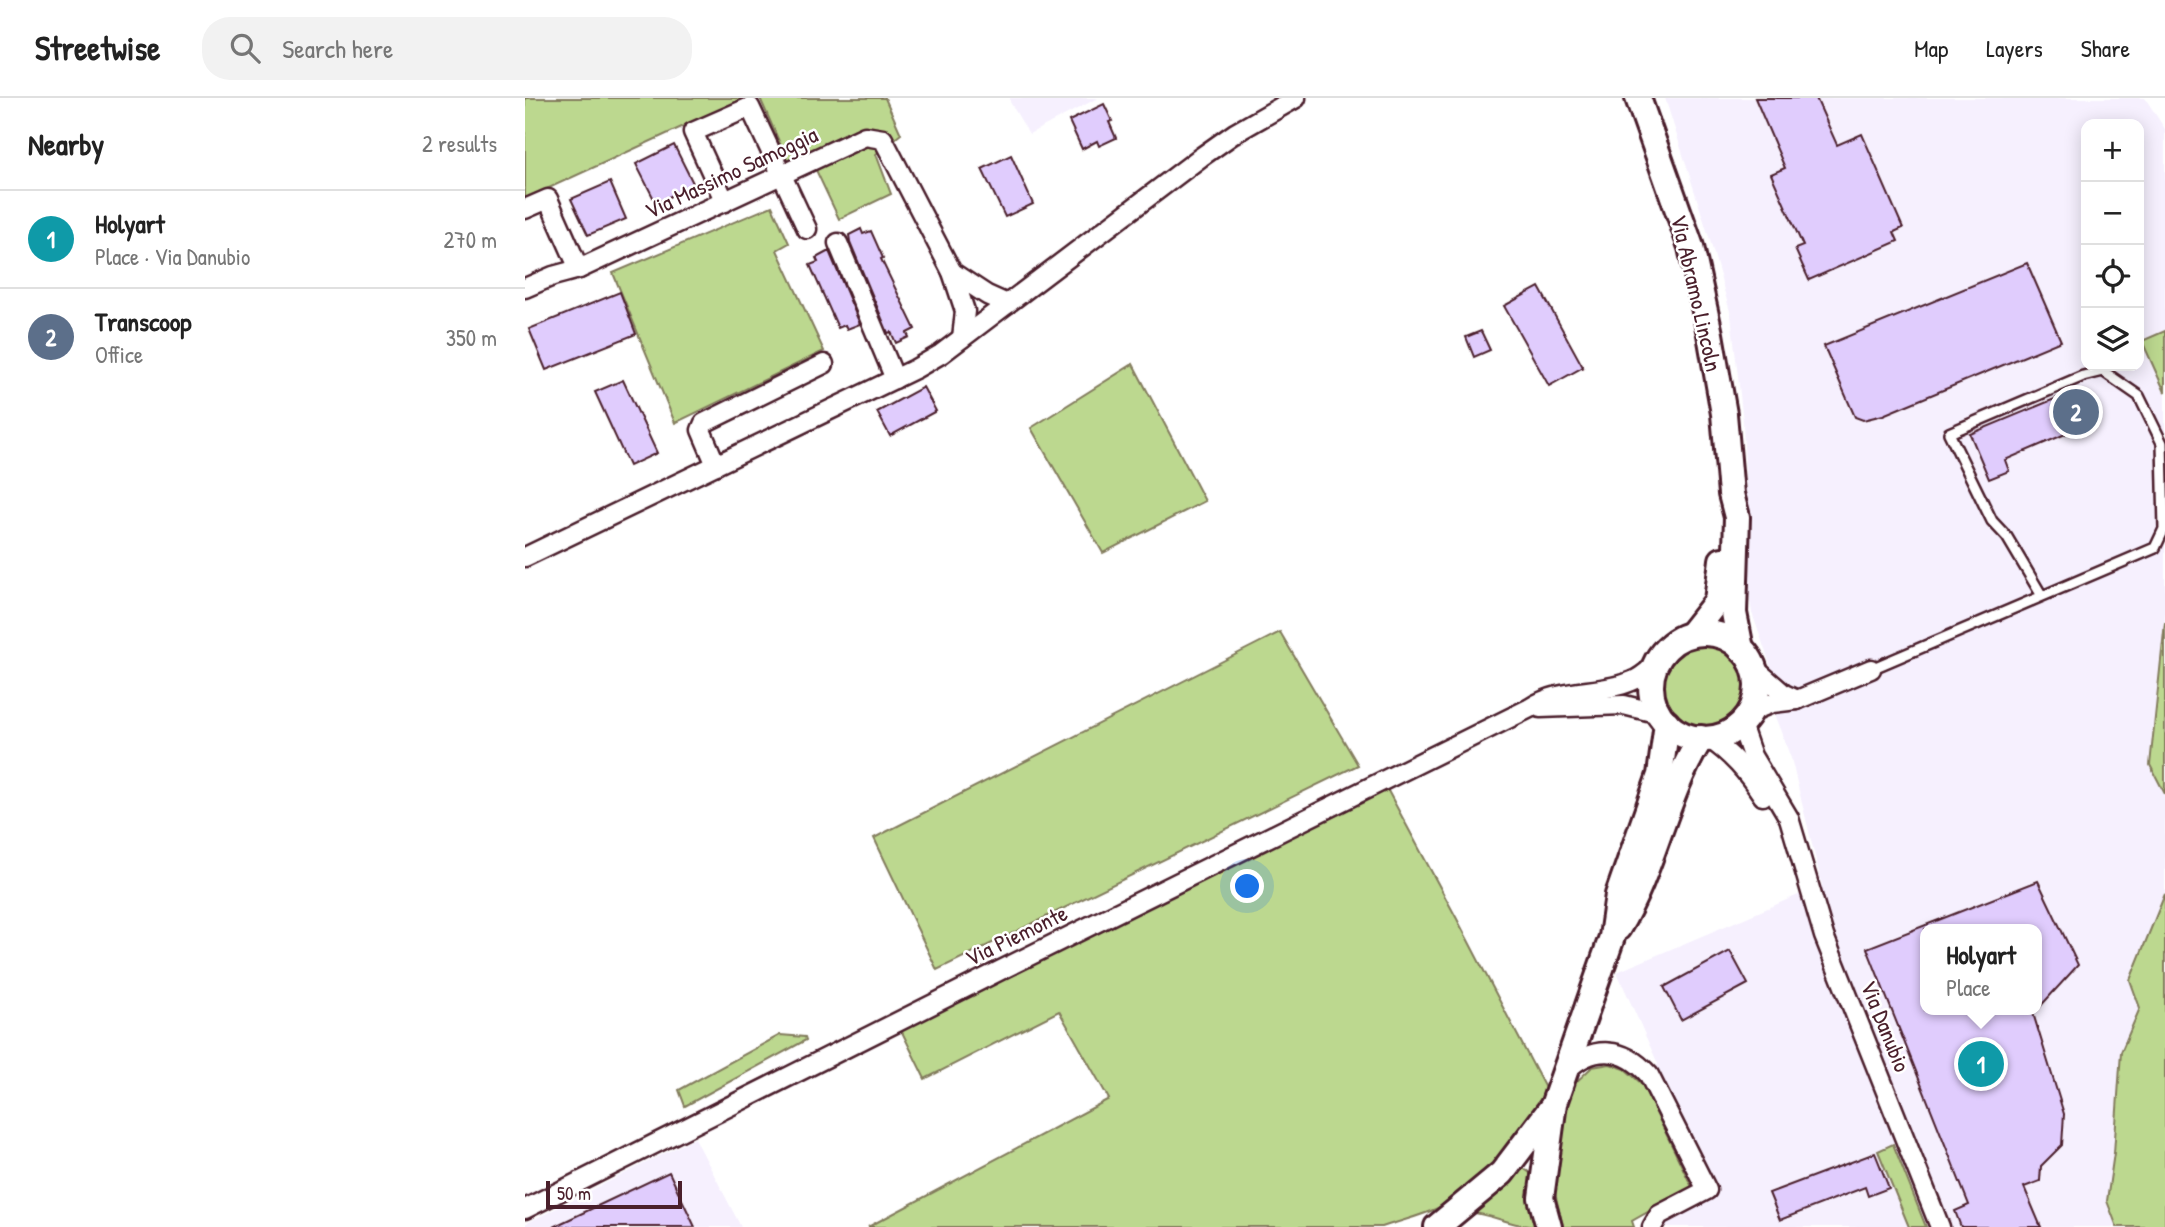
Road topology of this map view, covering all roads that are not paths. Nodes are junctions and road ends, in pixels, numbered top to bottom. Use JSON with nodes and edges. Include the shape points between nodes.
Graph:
{"nodes":[{"id":1,"x":1296,"y":98,"type":"edge"},
{"id":2,"x":1638,"y":98,"type":"edge"},
{"id":3,"x":783,"y":175,"type":"junction"},
{"id":4,"x":725,"y":202,"type":"junction"},
{"id":5,"x":525,"y":209,"type":"edge"},
{"id":6,"x":807,"y":229,"type":"dead end"},
{"id":7,"x":838,"y":243,"type":"dead end"},
{"id":8,"x":579,"y":269,"type":"junction"},
{"id":9,"x":952,"y":272,"type":"junction"},
{"id":10,"x":525,"y":288,"type":"edge"},
{"id":11,"x":1007,"y":304,"type":"junction"},
{"id":12,"x":962,"y":338,"type":"junction"},
{"id":13,"x":824,"y":364,"type":"dead end"},
{"id":14,"x":895,"y":379,"type":"junction"},
{"id":15,"x":716,"y":465,"type":"junction"},
{"id":16,"x":1731,"y":494,"type":"junction"},
{"id":17,"x":525,"y":557,"type":"edge"},
{"id":18,"x":2042,"y":596,"type":"junction"},
{"id":19,"x":1691,"y":634,"type":"junction"},
{"id":20,"x":1747,"y":658,"type":"junction"},
{"id":21,"x":1655,"y":665,"type":"junction"},
{"id":22,"x":1871,"y":668,"type":"joint"},
{"id":23,"x":1797,"y":700,"type":"junction"},
{"id":24,"x":1530,"y":708,"type":"junction"},
{"id":25,"x":1745,"y":718,"type":"junction"},
{"id":26,"x":1663,"y":719,"type":"junction"},
{"id":27,"x":1705,"y":738,"type":"junction"},
{"id":28,"x":1796,"y":841,"type":"junction"},
{"id":29,"x":1612,"y":937,"type":"junction"},
{"id":30,"x":1566,"y":1071,"type":"junction"},
{"id":31,"x":1554,"y":1103,"type":"junction"},
{"id":32,"x":525,"y":1209,"type":"edge"},
{"id":33,"x":1437,"y":1227,"type":"edge"},
{"id":34,"x":1549,"y":1227,"type":"edge"},
{"id":35,"x":1652,"y":1227,"type":"edge"},
{"id":36,"x":1940,"y":1227,"type":"edge"}],
"edges":[{"from":1,"to":11,"type":"street","via":[[1235,133]]},
{"from":2,"to":16,"type":"street","name":"Via Abramo Lincoln","via":[[1701,288],[1724,414]]},
{"from":3,"to":4,"type":"street","name":"Via Massimo Samoggia"},
{"from":3,"to":4,"type":"street","via":[[750,107],[693,132]]},
{"from":3,"to":6,"type":"street"},
{"from":3,"to":9,"type":"street","name":"Via Massimo Samoggia","via":[[865,136],[883,139]]},
{"from":4,"to":8,"type":"street","name":"Via Massimo Samoggia"},
{"from":5,"to":8,"type":"street","via":[[548,199]]},
{"from":7,"to":14,"type":"street"},
{"from":8,"to":10,"type":"street","name":"Via Massimo Samoggia"},
{"from":9,"to":11,"type":"street","name":"Via Massimo Samoggia"},
{"from":9,"to":12,"type":"street","name":"Via Massimo Samoggia","via":[[965,311]]},
{"from":11,"to":12,"type":"street"},
{"from":12,"to":14,"type":"street"},
{"from":13,"to":15,"type":"street","via":[[703,423],[701,430]]},
{"from":14,"to":15,"type":"street"},
{"from":15,"to":17,"type":"street"},
{"from":16,"to":19,"type":"street","name":"Via Abramo Lincoln","via":[[1725,512],[1717,601]]},
{"from":16,"to":20,"type":"street","name":"Via Abramo Lincoln","via":[[1737,517],[1735,621]]},
{"from":18,"to":18,"type":"lane","via":[[2155,548],[2164,529],[2162,443],[2139,396],[2103,371],[1949,433],[1992,522],[2007,537]]},
{"from":18,"to":22,"type":"lane"},
{"from":19,"to":20,"type":"street","via":[[1723,636]]},
{"from":19,"to":21,"type":"street","via":[[1675,641]]},
{"from":20,"to":23,"type":"street","via":[[1784,694]]},
{"from":20,"to":25,"type":"street","via":[[1756,681],[1756,697]]},
{"from":21,"to":24,"type":"street","name":"Via Piemonte","via":[[1627,683],[1543,699]]},
{"from":21,"to":26,"type":"street","via":[[1653,701]]},
{"from":22,"to":23,"type":"street"},
{"from":23,"to":25,"type":"street","via":[[1772,703]]},
{"from":24,"to":26,"type":"street","name":"Via Piemonte","via":[[1612,704],[1635,706]]},
{"from":24,"to":32,"type":"street","name":"Via Piemonte"},
{"from":25,"to":27,"type":"street","via":[[1729,732]]},
{"from":25,"to":28,"type":"street","name":"Via Danubio","via":[[1752,756],[1789,818]]},
{"from":26,"to":27,"type":"street","via":[[1683,734]]},
{"from":26,"to":29,"type":"street","via":[[1660,775],[1618,895]]},
{"from":27,"to":28,"type":"street","name":"Via Danubio","via":[[1738,762]]},
{"from":27,"to":29,"type":"street","via":[[1678,781],[1633,903]]},
{"from":28,"to":36,"type":"street","name":"Via Danubio","via":[[1824,936]]},
{"from":29,"to":30,"type":"street"},
{"from":30,"to":31,"type":"street"},
{"from":30,"to":35,"type":"street","via":[[1591,1055],[1608,1052],[1624,1055],[1649,1075],[1707,1190],[1659,1215]]},
{"from":31,"to":33,"type":"street","via":[[1502,1173]]},
{"from":31,"to":34,"type":"street","via":[[1541,1198]]}]}
